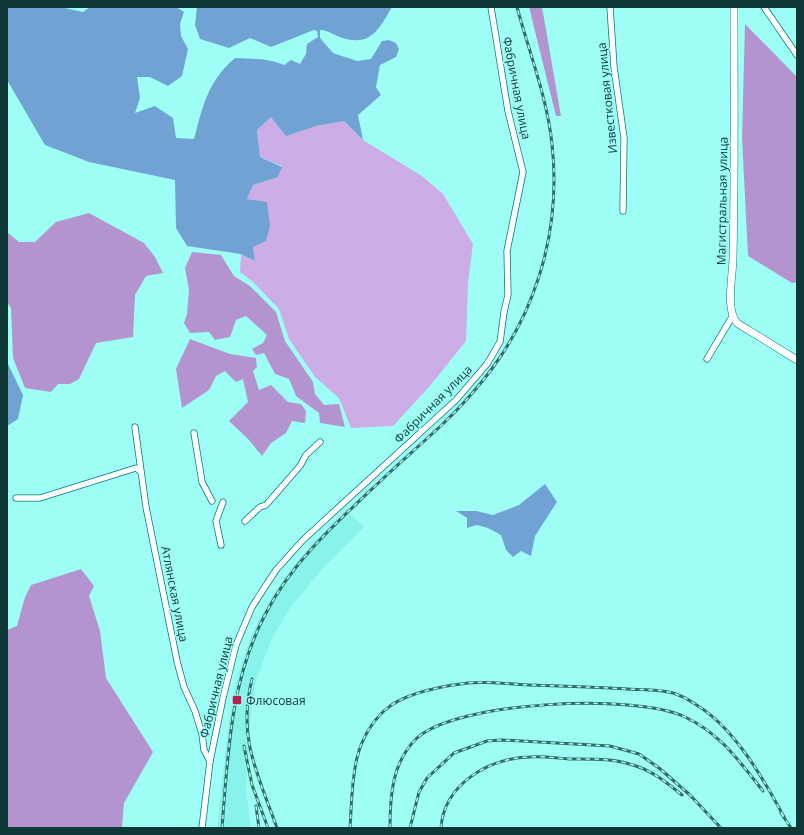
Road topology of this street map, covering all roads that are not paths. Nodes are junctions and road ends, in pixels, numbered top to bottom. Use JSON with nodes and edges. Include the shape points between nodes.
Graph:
{"nodes":[{"id":1,"x":491,"y":7,"type":"edge"},
{"id":2,"x":610,"y":7,"type":"edge"},
{"id":3,"x":734,"y":7,"type":"edge"},
{"id":4,"x":764,"y":7,"type":"edge"},
{"id":5,"x":797,"y":55,"type":"edge"},
{"id":6,"x":623,"y":211,"type":"dead end"},
{"id":7,"x":732,"y":317,"type":"junction"},
{"id":8,"x":707,"y":359,"type":"dead end"},
{"id":9,"x":797,"y":360,"type":"edge"},
{"id":10,"x":135,"y":427,"type":"dead end"},
{"id":11,"x":194,"y":433,"type":"dead end"},
{"id":12,"x":320,"y":442,"type":"dead end"},
{"id":13,"x":140,"y":471,"type":"junction"},
{"id":14,"x":16,"y":498,"type":"dead end"},
{"id":15,"x":212,"y":501,"type":"dead end"},
{"id":16,"x":223,"y":502,"type":"dead end"},
{"id":17,"x":245,"y":521,"type":"dead end"},
{"id":18,"x":221,"y":545,"type":"dead end"},
{"id":19,"x":210,"y":761,"type":"junction"},
{"id":20,"x":202,"y":828,"type":"edge"}],
"edges":[{"from":1,"to":19,"type":"street","name":"Фабричная улица","via":[[508,111],[523,172],[507,251],[508,295],[500,342],[487,364],[456,400],[334,510],[276,570],[252,607],[236,645]]},
{"from":2,"to":6,"type":"street","name":"Известковая улица","via":[[614,67],[624,138]]},
{"from":3,"to":7,"type":"street","name":"Магистральная улица","via":[[733,259],[730,305]]},
{"from":4,"to":5,"type":"street"},
{"from":7,"to":8,"type":"street"},
{"from":7,"to":9,"type":"street","via":[[737,323]]},
{"from":10,"to":13,"type":"street","name":"Атлянская улица"},
{"from":11,"to":15,"type":"street","via":[[202,482]]},
{"from":12,"to":17,"type":"street","via":[[306,455],[300,466],[266,505],[260,507]]},
{"from":13,"to":14,"type":"street","via":[[136,468],[123,471],[96,482],[40,498]]},
{"from":13,"to":19,"type":"street","name":"Атлянская улица","via":[[184,687],[195,710],[204,750]]},
{"from":16,"to":18,"type":"street","via":[[216,521]]},
{"from":19,"to":20,"type":"street","name":"Фабричная улица"}]}
